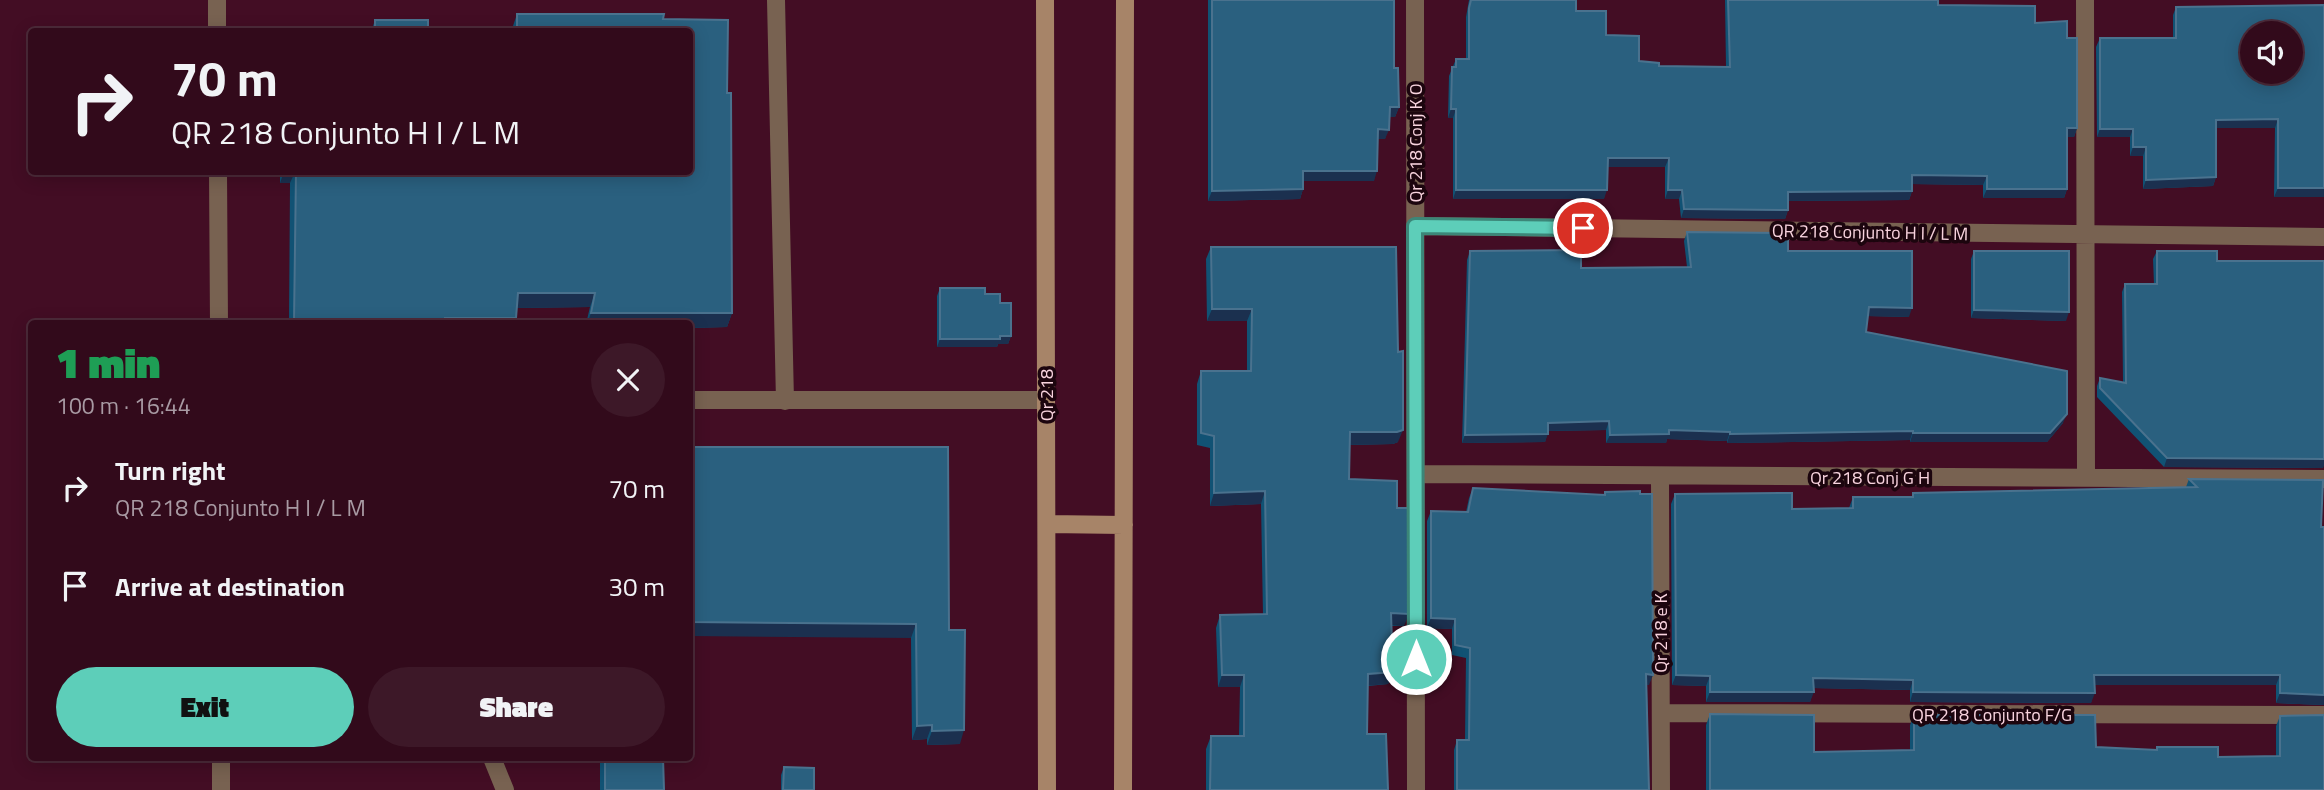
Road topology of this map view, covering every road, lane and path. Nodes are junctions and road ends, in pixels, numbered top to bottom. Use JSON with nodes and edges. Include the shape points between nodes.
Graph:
{"nodes":[{"id":1,"x":216,"y":0,"type":"edge"},
{"id":2,"x":776,"y":0,"type":"edge"},
{"id":3,"x":1045,"y":0,"type":"edge"},
{"id":4,"x":1125,"y":0,"type":"edge"},
{"id":5,"x":1415,"y":0,"type":"edge"},
{"id":6,"x":2085,"y":0,"type":"edge"},
{"id":7,"x":217,"y":28,"type":"edge"},
{"id":8,"x":218,"y":175,"type":"edge"},
{"id":9,"x":1415,"y":226,"type":"junction"},
{"id":10,"x":2086,"y":234,"type":"junction"},
{"id":11,"x":2324,"y":237,"type":"edge"},
{"id":12,"x":219,"y":320,"type":"edge"},
{"id":13,"x":693,"y":400,"type":"edge"},
{"id":14,"x":1046,"y":400,"type":"junction"},
{"id":15,"x":785,"y":401,"type":"junction"},
{"id":16,"x":1416,"y":474,"type":"junction"},
{"id":17,"x":1660,"y":476,"type":"junction"},
{"id":18,"x":2086,"y":478,"type":"junction"},
{"id":19,"x":2324,"y":479,"type":"edge"},
{"id":20,"x":1048,"y":524,"type":"junction"},
{"id":21,"x":1124,"y":525,"type":"junction"},
{"id":22,"x":1661,"y":713,"type":"junction"},
{"id":23,"x":2324,"y":715,"type":"edge"},
{"id":24,"x":221,"y":761,"type":"edge"},
{"id":25,"x":493,"y":761,"type":"edge"},
{"id":26,"x":221,"y":790,"type":"edge"},
{"id":27,"x":505,"y":790,"type":"edge"},
{"id":28,"x":1047,"y":790,"type":"edge"},
{"id":29,"x":1123,"y":790,"type":"edge"},
{"id":30,"x":1416,"y":790,"type":"edge"},
{"id":31,"x":1661,"y":790,"type":"edge"}],
"edges":[{"from":1,"to":7,"type":"street"},
{"from":2,"to":15,"type":"street"},
{"from":3,"to":14,"type":"main road","name":"Qr 218"},
{"from":4,"to":21,"type":"main road"},
{"from":5,"to":9,"type":"street","name":"Qr 218 Conj K O"},
{"from":6,"to":10,"type":"street"},
{"from":8,"to":12,"type":"street"},
{"from":9,"to":10,"type":"street","name":"QR 218 Conjunto H I / L M"},
{"from":9,"to":16,"type":"street","name":"Qr 218 Conj K O"},
{"from":10,"to":11,"type":"street","name":"QR 218 Conjunto H I / L M"},
{"from":10,"to":18,"type":"street"},
{"from":13,"to":15,"type":"street"},
{"from":14,"to":15,"type":"street"},
{"from":14,"to":20,"type":"main road","name":"Qr 218"},
{"from":16,"to":17,"type":"street","name":"Qr 218 Conj G H"},
{"from":16,"to":30,"type":"street","name":"Qr 218 Conj K O"},
{"from":17,"to":18,"type":"street","name":"Qr 218 Conj G H"},
{"from":17,"to":22,"type":"street","name":"Qr 218 e K"},
{"from":18,"to":19,"type":"street","name":"Qr 218 Conj G H"},
{"from":20,"to":21,"type":"main road"},
{"from":20,"to":28,"type":"main road","name":"Qr 218"},
{"from":21,"to":29,"type":"main road"},
{"from":22,"to":23,"type":"street","name":"QR 218 Conjunto F/G"},
{"from":22,"to":31,"type":"street","name":"Qr 218 e K"},
{"from":24,"to":26,"type":"street"},
{"from":25,"to":27,"type":"street"}]}
